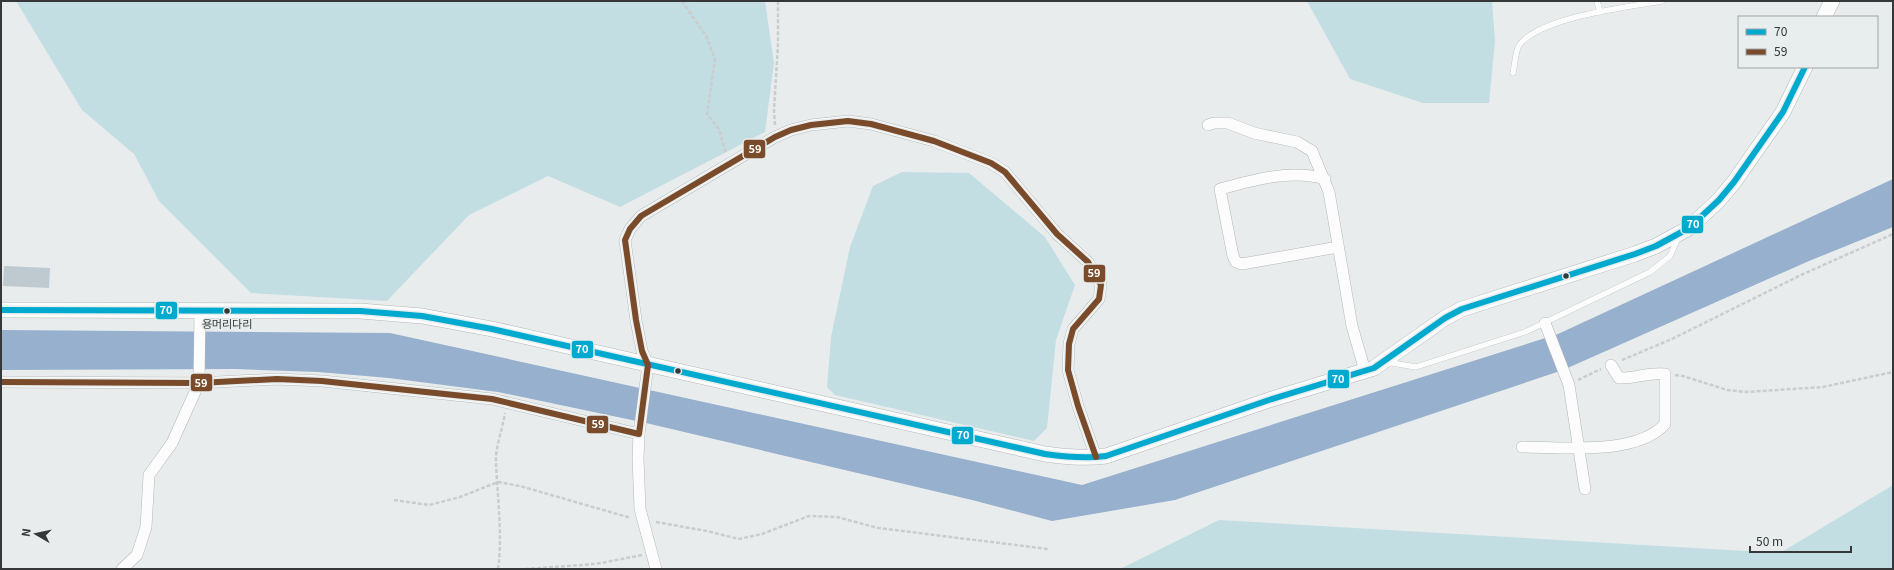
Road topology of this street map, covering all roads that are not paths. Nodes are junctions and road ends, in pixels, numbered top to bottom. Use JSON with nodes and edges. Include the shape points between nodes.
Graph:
{"nodes":[{"id":1,"x":1597,"y":1,"type":"edge"},
{"id":2,"x":1662,"y":1,"type":"edge"},
{"id":3,"x":1832,"y":1,"type":"edge"},
{"id":4,"x":1600,"y":12,"type":"junction"},
{"id":5,"x":1824,"y":16,"type":"edge"},
{"id":6,"x":1805,"y":68,"type":"edge"},
{"id":7,"x":1513,"y":73,"type":"dead end"},
{"id":8,"x":1208,"y":125,"type":"dead end"},
{"id":9,"x":1324,"y":179,"type":"junction"},
{"id":10,"x":1679,"y":234,"type":"junction"},
{"id":11,"x":1338,"y":247,"type":"junction"},
{"id":12,"x":1,"y":310,"type":"edge"},
{"id":13,"x":200,"y":318,"type":"junction"},
{"id":14,"x":1546,"y":329,"type":"junction"},
{"id":15,"x":1384,"y":362,"type":"junction"},
{"id":16,"x":1610,"y":365,"type":"road end"},
{"id":17,"x":1365,"y":371,"type":"junction"},
{"id":18,"x":647,"y":372,"type":"junction"},
{"id":19,"x":200,"y":381,"type":"junction"},
{"id":20,"x":1,"y":382,"type":"edge"},
{"id":21,"x":640,"y":431,"type":"junction"},
{"id":22,"x":1522,"y":447,"type":"dead end"},
{"id":23,"x":1578,"y":448,"type":"junction"},
{"id":24,"x":1096,"y":457,"type":"junction"},
{"id":25,"x":1585,"y":489,"type":"dead end"},
{"id":26,"x":122,"y":569,"type":"edge"},
{"id":27,"x":656,"y":569,"type":"edge"}],
"edges":[{"from":1,"to":4,"type":"lane"},
{"from":2,"to":4,"type":"lane"},
{"from":3,"to":5,"type":"street"},
{"from":4,"to":7,"type":"lane","via":[[1569,18],[1530,35],[1519,45]]},
{"from":6,"to":10,"type":"street","via":[[1783,112],[1734,182],[1701,218]]},
{"from":8,"to":9,"type":"street","via":[[1228,123],[1254,133],[1297,142],[1312,151]]},
{"from":9,"to":11,"type":"street","via":[[1329,192]]},
{"from":9,"to":11,"type":"street","via":[[1290,176],[1254,179],[1220,189],[1233,256],[1236,262],[1242,264]]},
{"from":10,"to":14,"type":"lane","via":[[1670,256],[1650,272]]},
{"from":10,"to":15,"type":"street","via":[[1635,254],[1462,309],[1445,318]]},
{"from":11,"to":17,"type":"street","via":[[1352,326]]},
{"from":12,"to":13,"type":"street"},
{"from":13,"to":18,"type":"street","via":[[391,312],[492,330]]},
{"from":13,"to":19,"type":"street"},
{"from":14,"to":15,"type":"lane","via":[[1525,332],[1416,367]]},
{"from":14,"to":23,"type":"street","via":[[1567,383]]},
{"from":15,"to":17,"type":"street"},
{"from":16,"to":23,"type":"street","via":[[1619,378],[1665,374],[1665,424],[1658,432],[1637,441],[1598,448]]},
{"from":17,"to":24,"type":"street","via":[[1269,400],[1106,456]]},
{"from":18,"to":21,"type":"street"},
{"from":18,"to":24,"type":"street","via":[[1045,454],[1068,458]]},
{"from":18,"to":24,"type":"street","via":[[636,320],[625,240],[630,229],[642,216],[791,130],[848,121],[872,124],[934,141],[991,163],[1005,172],[1057,234],[1088,262],[1101,285],[1100,298],[1073,329],[1069,344],[1068,370]]},
{"from":19,"to":20,"type":"street"},
{"from":19,"to":21,"type":"street","via":[[277,379],[391,387],[506,402]]},
{"from":19,"to":26,"type":"street","via":[[172,443],[149,476],[146,527],[137,554]]},
{"from":21,"to":27,"type":"street","via":[[640,509]]},
{"from":22,"to":23,"type":"street"},
{"from":23,"to":25,"type":"street"}]}
